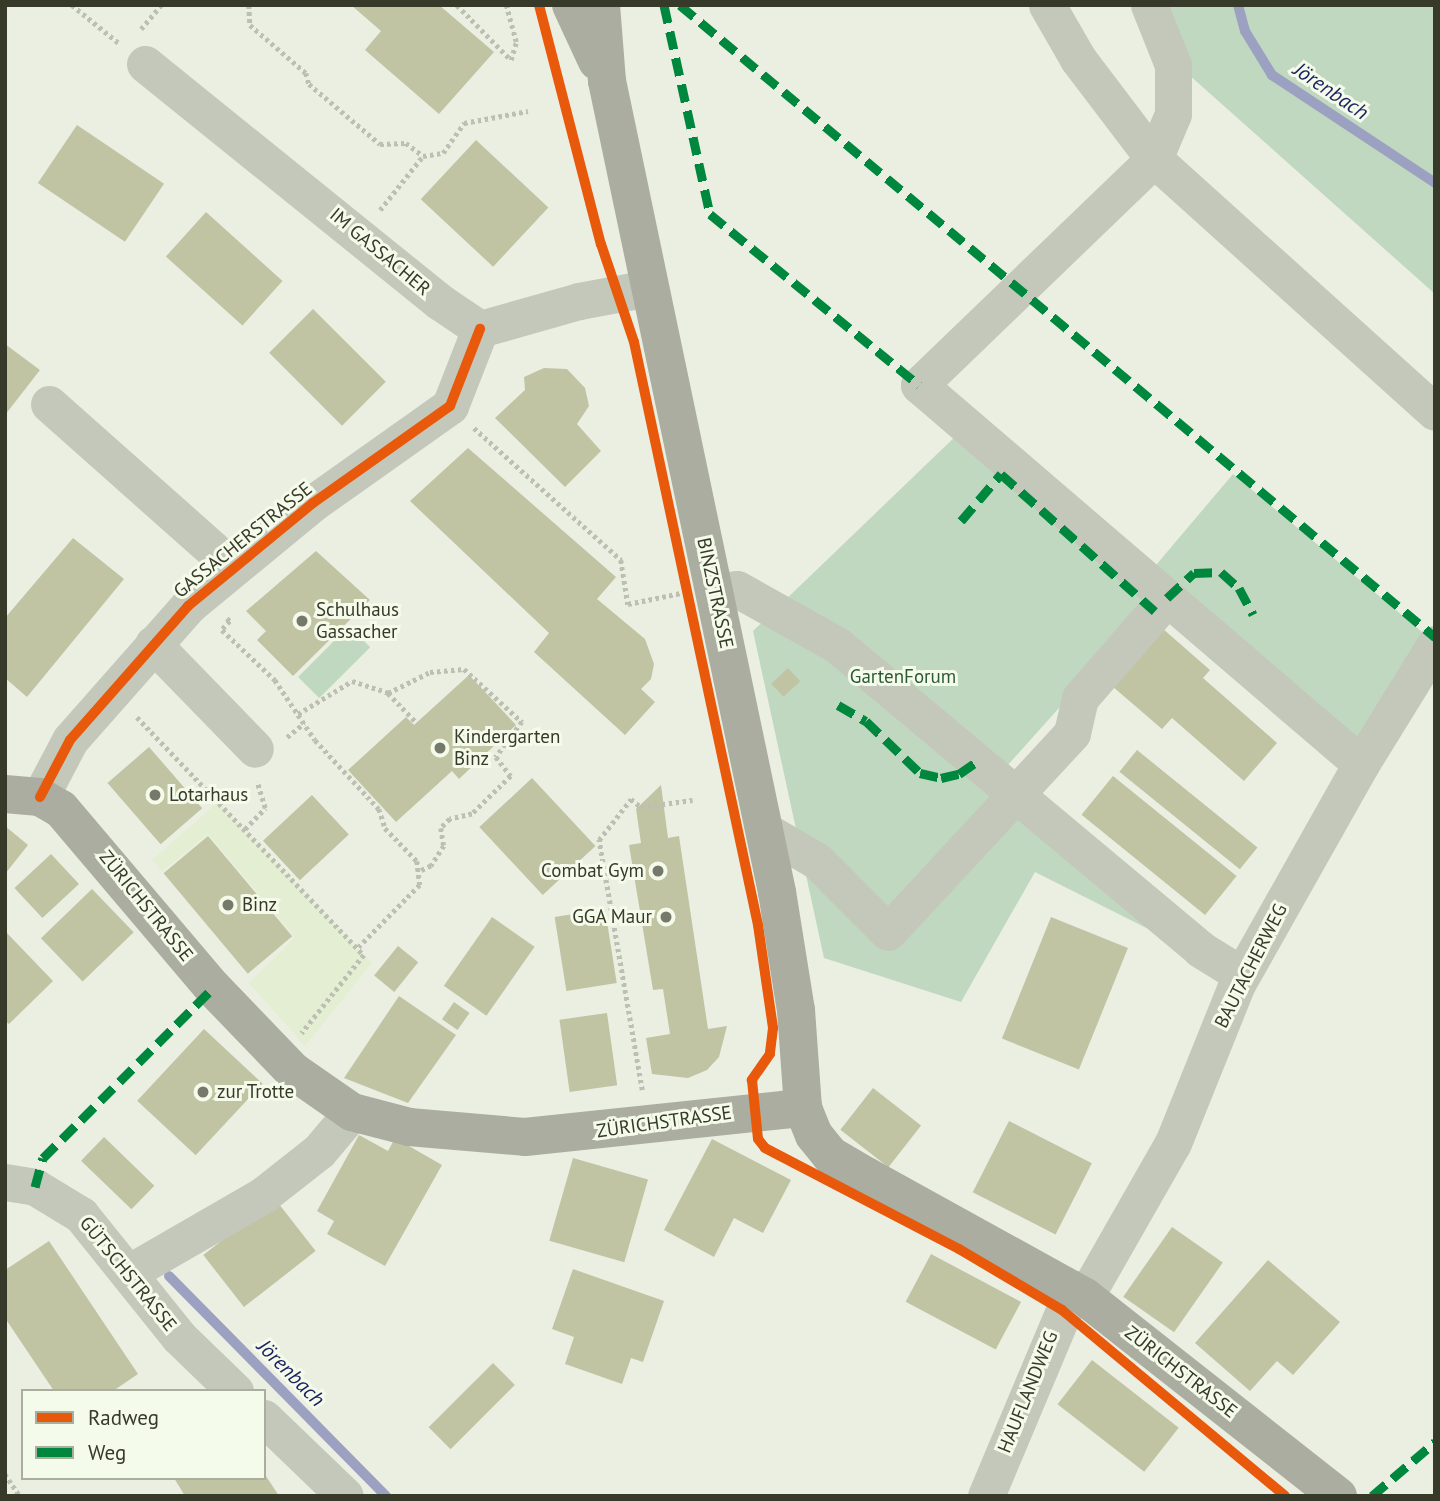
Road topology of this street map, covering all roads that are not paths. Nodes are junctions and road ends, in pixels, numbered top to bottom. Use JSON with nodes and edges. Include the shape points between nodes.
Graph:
{"nodes":[{"id":1,"x":571,"y":5,"type":"edge"},
{"id":2,"x":601,"y":5,"type":"edge"},
{"id":3,"x":1047,"y":5,"type":"edge"},
{"id":4,"x":1149,"y":5,"type":"edge"},
{"id":5,"x":145,"y":64,"type":"road end"},
{"id":6,"x":607,"y":81,"type":"junction"},
{"id":7,"x":1154,"y":159,"type":"junction"},
{"id":8,"x":649,"y":288,"type":"junction"},
{"id":9,"x":480,"y":329,"type":"junction"},
{"id":10,"x":49,"y":404,"type":"dead end"},
{"id":11,"x":1435,"y":412,"type":"edge"},
{"id":12,"x":234,"y":568,"type":"junction"},
{"id":13,"x":702,"y":591,"type":"junction"},
{"id":14,"x":1167,"y":598,"type":"junction"},
{"id":15,"x":153,"y":643,"type":"junction"},
{"id":16,"x":1435,"y":644,"type":"edge"},
{"id":17,"x":270,"y":744,"type":"road end"},
{"id":18,"x":1361,"y":764,"type":"junction"},
{"id":19,"x":16,"y":790,"type":"edge"},
{"id":20,"x":1015,"y":796,"type":"junction"},
{"id":21,"x":764,"y":830,"type":"junction"},
{"id":22,"x":1242,"y":975,"type":"junction"},
{"id":23,"x":803,"y":1108,"type":"junction"},
{"id":24,"x":352,"y":1112,"type":"junction"},
{"id":25,"x":5,"y":1182,"type":"edge"},
{"id":26,"x":128,"y":1273,"type":"junction"},
{"id":27,"x":1079,"y":1293,"type":"junction"},
{"id":28,"x":233,"y":1389,"type":"edge"},
{"id":29,"x":266,"y":1420,"type":"edge"},
{"id":30,"x":345,"y":1496,"type":"edge"},
{"id":31,"x":986,"y":1496,"type":"edge"},
{"id":32,"x":1338,"y":1496,"type":"edge"}],
"edges":[{"from":1,"to":6,"type":"main road","name":"BINZSTRASSE"},
{"from":2,"to":6,"type":"main road","name":"BINZSTRASSE"},
{"from":3,"to":7,"type":"street","via":[[1078,59]]},
{"from":4,"to":7,"type":"street","via":[[1173,65],[1173,114]]},
{"from":5,"to":9,"type":"street","name":"IM GASSACHER","via":[[440,302]]},
{"from":6,"to":8,"type":"main road","name":"BINZSTRASSE"},
{"from":7,"to":11,"type":"street"},
{"from":7,"to":14,"type":"street","via":[[919,385]]},
{"from":8,"to":9,"type":"street","via":[[579,301]]},
{"from":8,"to":13,"type":"main road","name":"BINZSTRASSE"},
{"from":9,"to":12,"type":"street","name":"GASSACHERSTRASSE","via":[[450,406],[313,503]]},
{"from":10,"to":12,"type":"street"},
{"from":12,"to":15,"type":"street","name":"GASSACHERSTRASSE"},
{"from":13,"to":20,"type":"street","via":[[737,589],[837,645]]},
{"from":13,"to":21,"type":"main road","name":"BINZSTRASSE"},
{"from":14,"to":18,"type":"street"},
{"from":14,"to":20,"type":"street","via":[[1080,698],[1072,733]]},
{"from":15,"to":17,"type":"street"},
{"from":15,"to":19,"type":"street","name":"GASSACHERSTRASSE","via":[[114,693]]},
{"from":16,"to":18,"type":"street","name":"BAUTACHERWEG"},
{"from":18,"to":22,"type":"street","name":"BAUTACHERWEG"},
{"from":19,"to":24,"type":"main road","name":"ZÜRICHSTRASSE","via":[[61,809],[213,988],[293,1071]]},
{"from":20,"to":21,"type":"street","via":[[888,932],[817,861]]},
{"from":20,"to":22,"type":"street","via":[[1200,949]]},
{"from":21,"to":23,"type":"main road","name":"BINZSTRASSE","via":[[796,1010]]},
{"from":22,"to":27,"type":"street","name":"BAUTACHERWEG","via":[[1167,1154]]},
{"from":23,"to":24,"type":"main road","name":"ZÜRICHSTRASSE","via":[[525,1137],[409,1127]]},
{"from":23,"to":27,"type":"main road","name":"ZÜRICHSTRASSE","via":[[814,1135],[830,1155]]},
{"from":24,"to":26,"type":"street","via":[[319,1151],[263,1195]]},
{"from":25,"to":26,"type":"street","name":"GÜTSCHSTRASSE","via":[[35,1187],[82,1215]]},
{"from":26,"to":28,"type":"street","name":"GÜTSCHSTRASSE","via":[[179,1337]]},
{"from":27,"to":31,"type":"street","name":"HAUFLANDWEG"},
{"from":27,"to":32,"type":"main road","name":"ZÜRICHSTRASSE"},
{"from":29,"to":30,"type":"street"}]}
